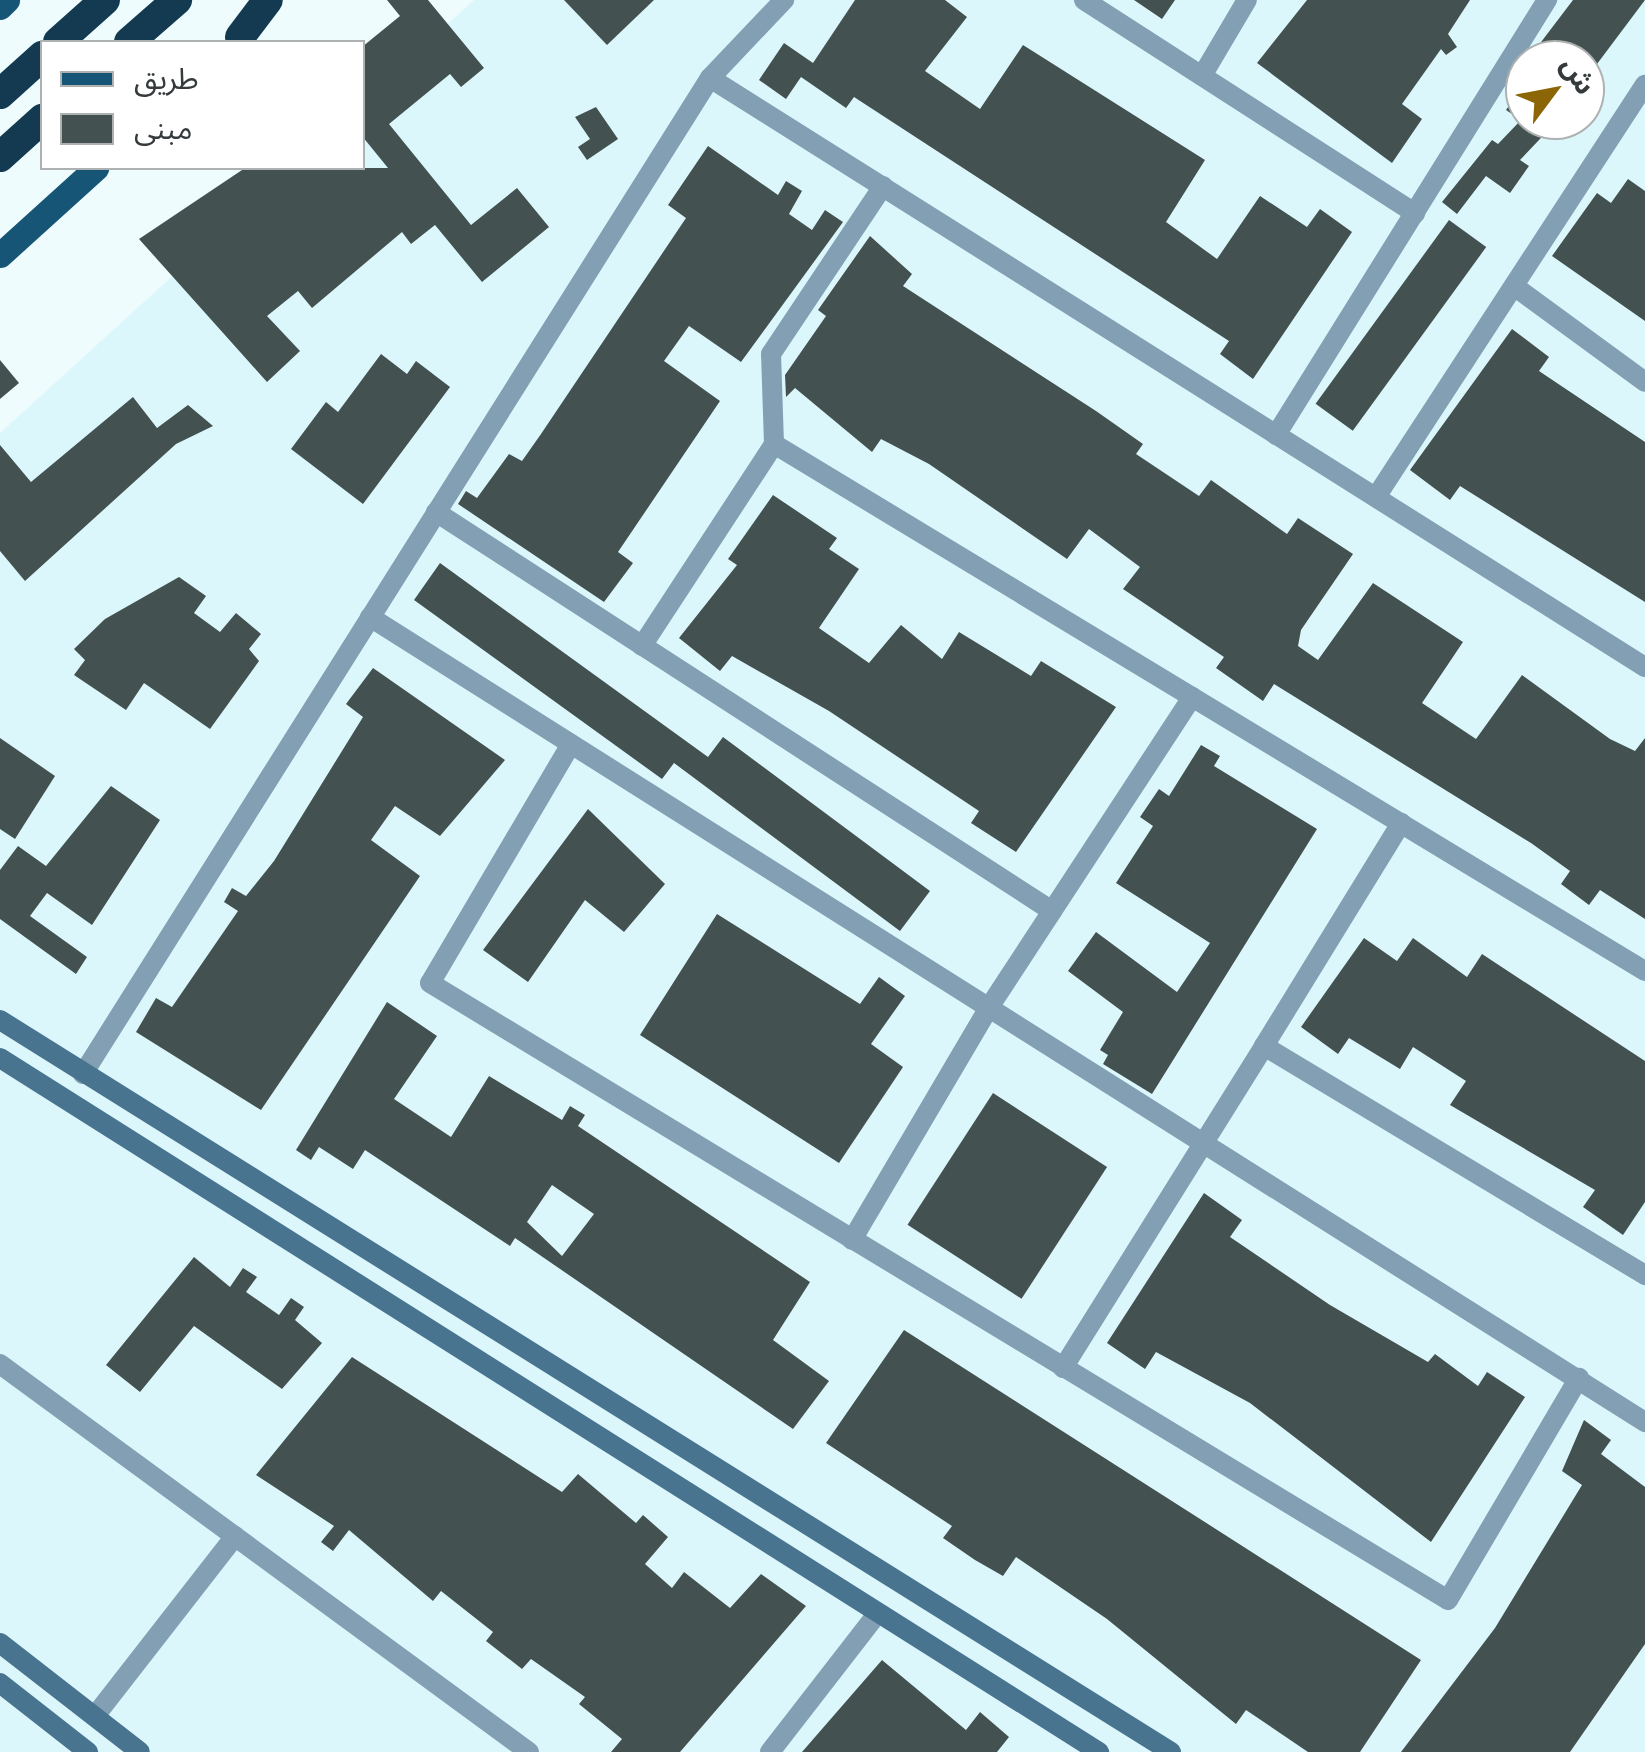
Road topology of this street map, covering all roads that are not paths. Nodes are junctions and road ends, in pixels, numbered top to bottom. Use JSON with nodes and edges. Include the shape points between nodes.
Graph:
{"nodes":[{"id":1,"x":7,"y":0,"type":"edge"},
{"id":2,"x":105,"y":0,"type":"edge"},
{"id":3,"x":177,"y":0,"type":"edge"},
{"id":4,"x":268,"y":0,"type":"edge"},
{"id":5,"x":281,"y":0,"type":"edge"},
{"id":6,"x":784,"y":0,"type":"edge"},
{"id":7,"x":1084,"y":0,"type":"edge"},
{"id":8,"x":1246,"y":0,"type":"edge"},
{"id":9,"x":1547,"y":0,"type":"edge"},
{"id":10,"x":0,"y":6,"type":"edge"},
{"id":11,"x":60,"y":40,"type":"edge"},
{"id":12,"x":131,"y":40,"type":"edge"},
{"id":13,"x":237,"y":40,"type":"edge"},
{"id":14,"x":40,"y":58,"type":"edge"},
{"id":15,"x":1202,"y":76,"type":"junction"},
{"id":16,"x":710,"y":78,"type":"junction"},
{"id":17,"x":1645,"y":85,"type":"edge"},
{"id":18,"x":0,"y":94,"type":"edge"},
{"id":19,"x":40,"y":122,"type":"edge"},
{"id":20,"x":0,"y":157,"type":"edge"},
{"id":21,"x":94,"y":170,"type":"edge"},
{"id":22,"x":883,"y":186,"type":"junction"},
{"id":23,"x":1414,"y":213,"type":"junction"},
{"id":24,"x":0,"y":255,"type":"edge"},
{"id":25,"x":1514,"y":286,"type":"junction"},
{"id":26,"x":1645,"y":382,"type":"edge"},
{"id":27,"x":1276,"y":435,"type":"junction"},
{"id":28,"x":774,"y":444,"type":"junction"},
{"id":29,"x":1376,"y":497,"type":"junction"},
{"id":30,"x":436,"y":512,"type":"junction"},
{"id":31,"x":370,"y":617,"type":"junction"},
{"id":32,"x":642,"y":646,"type":"junction"},
{"id":33,"x":1645,"y":667,"type":"edge"},
{"id":34,"x":1192,"y":697,"type":"junction"},
{"id":35,"x":571,"y":744,"type":"junction"},
{"id":36,"x":1401,"y":823,"type":"junction"},
{"id":37,"x":1052,"y":911,"type":"junction"},
{"id":38,"x":1645,"y":971,"type":"edge"},
{"id":39,"x":988,"y":1009,"type":"junction"},
{"id":40,"x":0,"y":1020,"type":"edge"},
{"id":41,"x":1264,"y":1046,"type":"junction"},
{"id":42,"x":0,"y":1058,"type":"edge"},
{"id":43,"x":84,"y":1074,"type":"junction"},
{"id":44,"x":1198,"y":1142,"type":"junction"},
{"id":45,"x":852,"y":1240,"type":"junction"},
{"id":46,"x":1645,"y":1275,"type":"edge"},
{"id":47,"x":0,"y":1364,"type":"edge"},
{"id":48,"x":1063,"y":1368,"type":"junction"},
{"id":49,"x":1580,"y":1378,"type":"junction"},
{"id":50,"x":1645,"y":1422,"type":"edge"},
{"id":51,"x":235,"y":1536,"type":"junction"},
{"id":52,"x":878,"y":1614,"type":"junction"},
{"id":53,"x":0,"y":1643,"type":"edge"},
{"id":54,"x":0,"y":1683,"type":"edge"},
{"id":55,"x":94,"y":1716,"type":"junction"},
{"id":56,"x":1085,"y":1749,"type":"edge"},
{"id":57,"x":88,"y":1752,"type":"edge"},
{"id":58,"x":140,"y":1752,"type":"edge"},
{"id":59,"x":528,"y":1752,"type":"edge"},
{"id":60,"x":770,"y":1752,"type":"edge"},
{"id":61,"x":1171,"y":1752,"type":"edge"}],
"edges":[{"from":1,"to":10,"type":"main road"},
{"from":2,"to":11,"type":"highway"},
{"from":3,"to":12,"type":"highway"},
{"from":4,"to":13,"type":"highway"},
{"from":5,"to":13,"type":"main road"},
{"from":6,"to":16,"type":"street"},
{"from":7,"to":15,"type":"street"},
{"from":8,"to":15,"type":"street"},
{"from":9,"to":23,"type":"street"},
{"from":14,"to":18,"type":"highway"},
{"from":15,"to":23,"type":"street"},
{"from":16,"to":22,"type":"street"},
{"from":16,"to":30,"type":"street"},
{"from":17,"to":25,"type":"street"},
{"from":19,"to":20,"type":"highway"},
{"from":21,"to":24,"type":"main road"},
{"from":22,"to":27,"type":"street"},
{"from":22,"to":28,"type":"street","via":[[772,354]]},
{"from":23,"to":27,"type":"street"},
{"from":25,"to":26,"type":"street"},
{"from":25,"to":29,"type":"street"},
{"from":27,"to":29,"type":"street"},
{"from":28,"to":32,"type":"street"},
{"from":28,"to":34,"type":"street"},
{"from":29,"to":33,"type":"street"},
{"from":30,"to":31,"type":"street"},
{"from":30,"to":32,"type":"street"},
{"from":31,"to":35,"type":"street"},
{"from":31,"to":43,"type":"street"},
{"from":32,"to":37,"type":"street"},
{"from":34,"to":36,"type":"street"},
{"from":34,"to":37,"type":"street"},
{"from":35,"to":39,"type":"street"},
{"from":35,"to":45,"type":"street","via":[[430,984]]},
{"from":36,"to":38,"type":"street"},
{"from":36,"to":41,"type":"street"},
{"from":37,"to":39,"type":"street"},
{"from":39,"to":44,"type":"street"},
{"from":39,"to":45,"type":"street"},
{"from":40,"to":43,"type":"street"},
{"from":41,"to":44,"type":"street"},
{"from":41,"to":46,"type":"street"},
{"from":42,"to":52,"type":"street"},
{"from":43,"to":61,"type":"street"},
{"from":44,"to":48,"type":"street"},
{"from":44,"to":49,"type":"street"},
{"from":45,"to":48,"type":"street"},
{"from":47,"to":51,"type":"street"},
{"from":48,"to":49,"type":"street","via":[[1448,1600]]},
{"from":49,"to":50,"type":"street"},
{"from":51,"to":55,"type":"street"},
{"from":51,"to":59,"type":"street"},
{"from":52,"to":56,"type":"street"},
{"from":52,"to":60,"type":"street"},
{"from":53,"to":55,"type":"street"},
{"from":54,"to":57,"type":"street"},
{"from":55,"to":58,"type":"street"}]}
